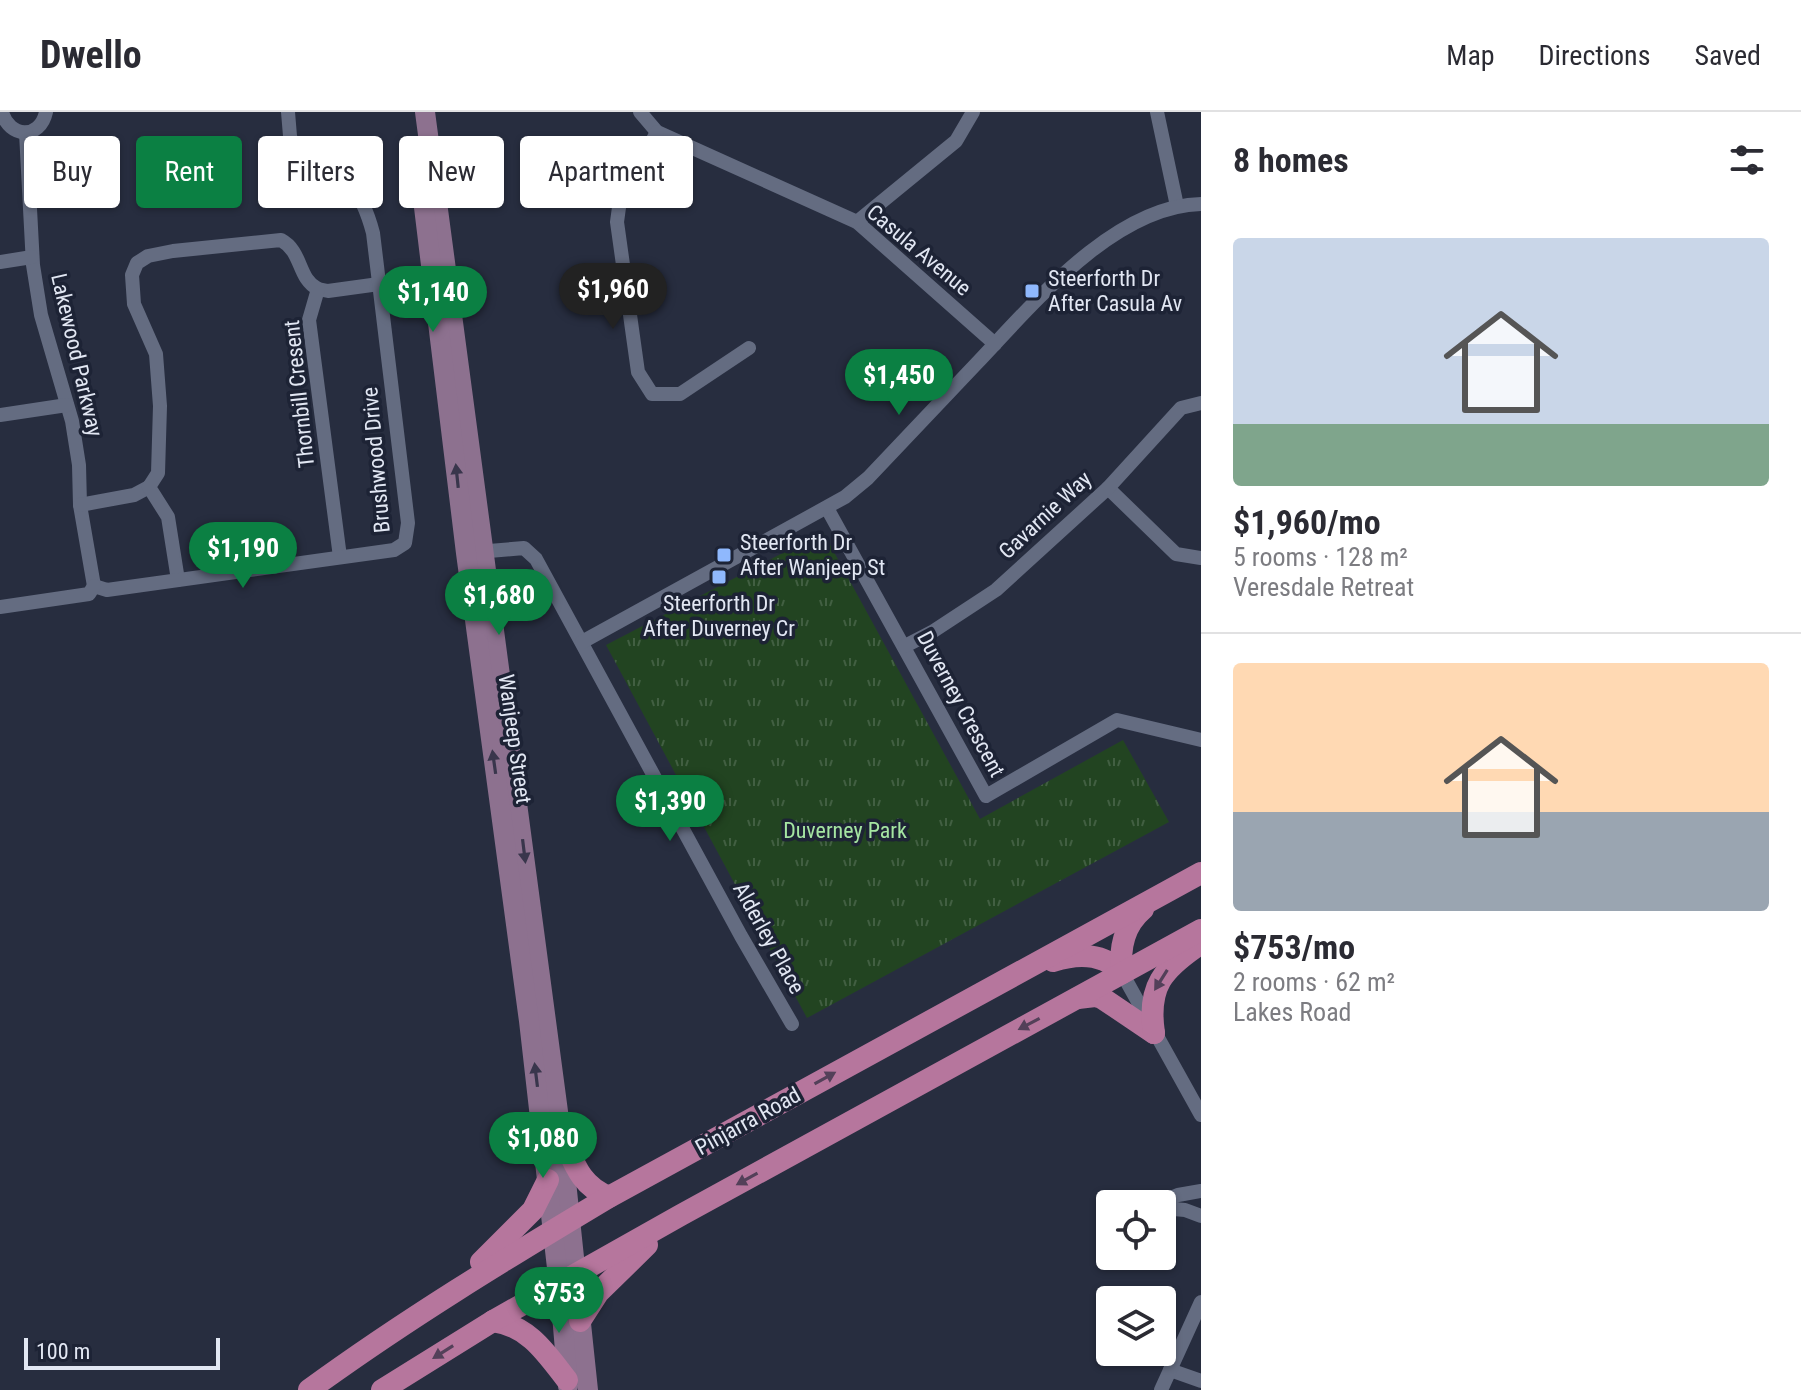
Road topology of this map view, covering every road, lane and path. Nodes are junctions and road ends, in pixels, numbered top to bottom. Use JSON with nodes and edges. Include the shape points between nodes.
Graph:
{"nodes":[{"id":1,"x":2,"y":112,"type":"edge"},
{"id":2,"x":46,"y":112,"type":"edge"},
{"id":3,"x":288,"y":112,"type":"edge"},
{"id":4,"x":413,"y":112,"type":"edge"},
{"id":5,"x":425,"y":112,"type":"edge"},
{"id":6,"x":640,"y":112,"type":"edge"},
{"id":7,"x":973,"y":112,"type":"edge"},
{"id":8,"x":1157,"y":112,"type":"edge"},
{"id":9,"x":657,"y":132,"type":"junction"},
{"id":10,"x":26,"y":133,"type":"junction"},
{"id":11,"x":1201,"y":204,"type":"edge"},
{"id":12,"x":1177,"y":206,"type":"junction"},
{"id":13,"x":857,"y":222,"type":"junction"},
{"id":14,"x":32,"y":257,"type":"junction"},
{"id":15,"x":0,"y":262,"type":"edge"},
{"id":16,"x":379,"y":284,"type":"junction"},
{"id":17,"x":318,"y":289,"type":"junction"},
{"id":18,"x":995,"y":344,"type":"junction"},
{"id":19,"x":749,"y":348,"type":"dead end"},
{"id":20,"x":1201,"y":403,"type":"edge"},
{"id":21,"x":67,"y":405,"type":"junction"},
{"id":22,"x":0,"y":415,"type":"edge"},
{"id":23,"x":149,"y":487,"type":"junction"},
{"id":24,"x":1108,"y":488,"type":"junction"},
{"id":25,"x":80,"y":505,"type":"junction"},
{"id":26,"x":827,"y":508,"type":"junction"},
{"id":27,"x":475,"y":552,"type":"junction"},
{"id":28,"x":340,"y":557,"type":"junction"},
{"id":29,"x":1201,"y":558,"type":"edge"},
{"id":30,"x":178,"y":580,"type":"junction"},
{"id":31,"x":94,"y":586,"type":"junction"},
{"id":32,"x":0,"y":607,"type":"edge"},
{"id":33,"x":582,"y":642,"type":"junction"},
{"id":34,"x":905,"y":646,"type":"junction"},
{"id":35,"x":1201,"y":740,"type":"edge"},
{"id":36,"x":1201,"y":873,"type":"edge"},
{"id":37,"x":1156,"y":898,"type":"junction"},
{"id":38,"x":1201,"y":930,"type":"edge"},
{"id":39,"x":1201,"y":944,"type":"edge"},
{"id":40,"x":1020,"y":972,"type":"junction"},
{"id":41,"x":1122,"y":973,"type":"junction"},
{"id":42,"x":1073,"y":1000,"type":"junction"},
{"id":43,"x":538,"y":1020,"type":"junction"},
{"id":44,"x":792,"y":1024,"type":"dead end"},
{"id":45,"x":1154,"y":1033,"type":"junction"},
{"id":46,"x":1201,"y":1115,"type":"edge"},
{"id":47,"x":561,"y":1134,"type":"junction"},
{"id":48,"x":548,"y":1180,"type":"junction"},
{"id":49,"x":1201,"y":1191,"type":"edge"},
{"id":50,"x":1176,"y":1196,"type":"edge"},
{"id":51,"x":609,"y":1197,"type":"junction"},
{"id":52,"x":1176,"y":1209,"type":"edge"},
{"id":53,"x":681,"y":1215,"type":"junction"},
{"id":54,"x":1201,"y":1216,"type":"edge"},
{"id":55,"x":561,"y":1225,"type":"junction"},
{"id":56,"x":568,"y":1280,"type":"junction"},
{"id":57,"x":439,"y":1301,"type":"junction"},
{"id":58,"x":1201,"y":1302,"type":"edge"},
{"id":59,"x":493,"y":1321,"type":"junction"},
{"id":60,"x":580,"y":1321,"type":"junction"},
{"id":61,"x":1170,"y":1370,"type":"junction"},
{"id":62,"x":1201,"y":1381,"type":"edge"},
{"id":63,"x":568,"y":1385,"type":"edge"},
{"id":64,"x":309,"y":1390,"type":"edge"},
{"id":65,"x":382,"y":1390,"type":"edge"},
{"id":66,"x":588,"y":1390,"type":"edge"},
{"id":67,"x":1161,"y":1390,"type":"edge"}],
"edges":[{"from":1,"to":10,"type":"street","via":[[14,131]]},
{"from":2,"to":10,"type":"street","via":[[37,130]]},
{"from":3,"to":16,"type":"street","name":"Brushwood Drive","via":[[294,149],[335,170],[354,186],[366,208]]},
{"from":27,"to":4,"type":"main road","name":"Wanjeep Street","one_way":true},
{"from":5,"to":27,"type":"main road","name":"Wanjeep Street"},
{"from":6,"to":9,"type":"street","name":"Casula Avenue"},
{"from":7,"to":13,"type":"street","via":[[956,141]]},
{"from":8,"to":12,"type":"street"},
{"from":9,"to":13,"type":"street","name":"Casula Avenue"},
{"from":9,"to":19,"type":"street","via":[[620,200],[617,222],[638,372],[652,394],[680,394]]},
{"from":10,"to":14,"type":"street","name":"Lakewood Parkway"},
{"from":11,"to":12,"type":"street"},
{"from":12,"to":18,"type":"street","via":[[1137,222],[1077,263]]},
{"from":13,"to":18,"type":"street","name":"Casula Avenue"},
{"from":14,"to":15,"type":"street"},
{"from":14,"to":21,"type":"street","name":"Lakewood Parkway","via":[[41,315]]},
{"from":16,"to":17,"type":"street"},
{"from":16,"to":28,"type":"street","name":"Brushwood Drive","via":[[408,523],[405,543],[394,550]]},
{"from":17,"to":23,"type":"street","name":"Thornbill Cresent","via":[[307,281],[297,254],[281,240],[173,251],[137,263],[132,275],[134,304],[156,354],[160,406],[158,473]]},
{"from":17,"to":28,"type":"street","name":"Thornbill Cresent","via":[[309,320]]},
{"from":18,"to":26,"type":"street","via":[[868,478]]},
{"from":20,"to":24,"type":"street","name":"Gavarnie Way","via":[[1181,408]]},
{"from":21,"to":22,"type":"street"},
{"from":21,"to":25,"type":"street","name":"Lakewood Parkway","via":[[79,465]]},
{"from":23,"to":25,"type":"street"},
{"from":23,"to":30,"type":"street","via":[[168,517]]},
{"from":24,"to":29,"type":"street","via":[[1176,554]]},
{"from":24,"to":34,"type":"street","name":"Gavarnie Way","via":[[996,590]]},
{"from":25,"to":31,"type":"street","name":"Lakewood Parkway"},
{"from":26,"to":33,"type":"street"},
{"from":26,"to":34,"type":"street","name":"Duverney Crescent"},
{"from":27,"to":33,"type":"street","name":"Alderley Place","via":[[517,547],[531,552]]},
{"from":27,"to":43,"type":"main road","name":"Wanjeep Street"},
{"from":28,"to":30,"type":"street"},
{"from":30,"to":31,"type":"street","via":[[107,590]]},
{"from":31,"to":32,"type":"street","via":[[89,594]]},
{"from":33,"to":44,"type":"street","name":"Alderley Place"},
{"from":34,"to":35,"type":"street","name":"Duverney Crescent","via":[[986,796],[1117,720]]},
{"from":36,"to":37,"type":"main road","name":"Pinjarra Road"},
{"from":37,"to":40,"type":"main road","name":"Pinjarra Road"},
{"from":37,"to":41,"type":"main road","via":[[1131,922]]},
{"from":38,"to":41,"type":"main road"},
{"from":39,"to":45,"type":"main road","one_way":true,"via":[[1172,965],[1154,990]]},
{"from":40,"to":41,"type":"main road","via":[[1080,955],[1109,961]]},
{"from":51,"to":40,"type":"main road","name":"Pinjarra Road","one_way":true},
{"from":41,"to":42,"type":"main road"},
{"from":41,"to":45,"type":"street"},
{"from":42,"to":45,"type":"main road","via":[[1102,998]]},
{"from":42,"to":53,"type":"main road","one_way":true},
{"from":43,"to":47,"type":"main road","name":"Wanjeep Street"},
{"from":48,"to":43,"type":"main road","name":"Wanjeep Street","one_way":true},
{"from":45,"to":46,"type":"street"},
{"from":47,"to":51,"type":"main road","via":[[585,1182]]},
{"from":47,"to":55,"type":"main road","name":"Wanjeep Street"},
{"from":48,"to":55,"type":"main road","name":"Wanjeep Street"},
{"from":48,"to":57,"type":"main road","via":[[526,1219]]},
{"from":49,"to":50,"type":"street"},
{"from":51,"to":55,"type":"main road","name":"Pinjarra Road"},
{"from":52,"to":54,"type":"street"},
{"from":53,"to":56,"type":"main road"},
{"from":53,"to":60,"type":"main road","via":[[598,1293]]},
{"from":55,"to":56,"type":"main road"},
{"from":55,"to":57,"type":"main road","name":"Pinjarra Road"},
{"from":56,"to":59,"type":"main road"},
{"from":56,"to":60,"type":"main road"},
{"from":56,"to":63,"type":"main road"},
{"from":57,"to":64,"type":"main road","name":"Pinjarra Road"},
{"from":58,"to":61,"type":"street"},
{"from":59,"to":63,"type":"main road","via":[[526,1331]]},
{"from":59,"to":65,"type":"main road","one_way":true},
{"from":60,"to":66,"type":"main road"},
{"from":61,"to":62,"type":"street"},
{"from":61,"to":67,"type":"street"}]}
